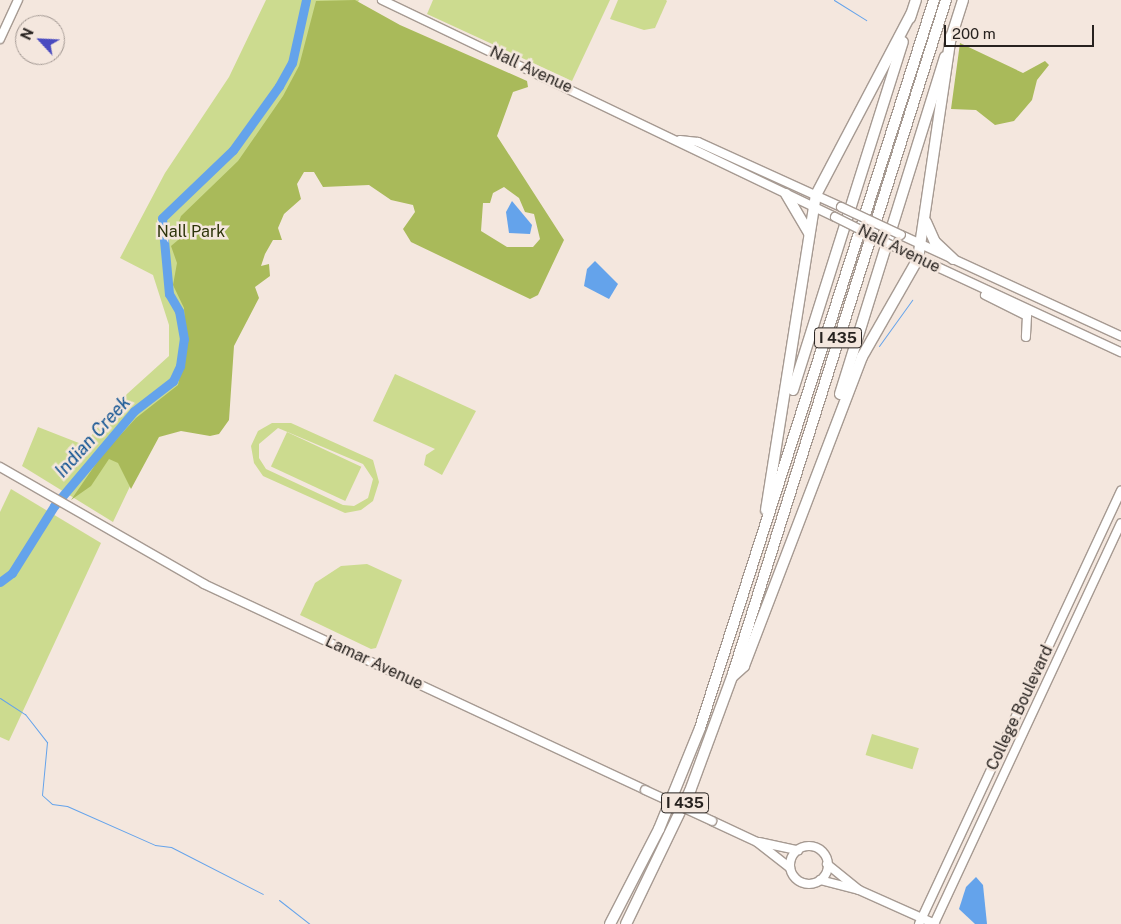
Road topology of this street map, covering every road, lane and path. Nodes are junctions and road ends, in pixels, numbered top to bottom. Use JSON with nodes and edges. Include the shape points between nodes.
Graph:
{"nodes":[{"id":1,"x":18,"y":0,"type":"edge"},
{"id":2,"x":382,"y":0,"type":"edge"},
{"id":3,"x":916,"y":0,"type":"edge"},
{"id":4,"x":934,"y":0,"type":"edge"},
{"id":5,"x":946,"y":0,"type":"edge"},
{"id":6,"x":963,"y":0,"type":"edge"},
{"id":7,"x":911,"y":14,"type":"junction"},
{"id":8,"x":951,"y":36,"type":"junction"},
{"id":9,"x":0,"y":39,"type":"edge"},
{"id":10,"x":680,"y":140,"type":"junction"},
{"id":11,"x":786,"y":194,"type":"junction"},
{"id":12,"x":816,"y":195,"type":"junction"},
{"id":13,"x":814,"y":207,"type":"junction"},
{"id":14,"x":926,"y":222,"type":"junction"},
{"id":15,"x":809,"y":234,"type":"junction"},
{"id":16,"x":921,"y":244,"type":"junction"},
{"id":17,"x":918,"y":259,"type":"junction"},
{"id":18,"x":953,"y":259,"type":"junction"},
{"id":19,"x":960,"y":278,"type":"junction"},
{"id":20,"x":1121,"y":336,"type":"edge"},
{"id":21,"x":1026,"y":337,"type":"dead end"},
{"id":22,"x":1121,"y":352,"type":"edge"},
{"id":23,"x":780,"y":438,"type":"junction"},
{"id":24,"x":826,"y":448,"type":"junction"},
{"id":25,"x":0,"y":467,"type":"edge"},
{"id":26,"x":1121,"y":491,"type":"edge"},
{"id":27,"x":1121,"y":523,"type":"edge"},
{"id":28,"x":758,"y":554,"type":"junction"},
{"id":29,"x":732,"y":677,"type":"junction"},
{"id":30,"x":757,"y":842,"type":"junction"},
{"id":31,"x":798,"y":850,"type":"junction"},
{"id":32,"x":827,"y":864,"type":"junction"},
{"id":33,"x":790,"y":868,"type":"junction"},
{"id":34,"x":820,"y":880,"type":"junction"},
{"id":35,"x":860,"y":890,"type":"junction"},
{"id":36,"x":920,"y":921,"type":"edge"},
{"id":37,"x":610,"y":924,"type":"edge"},
{"id":38,"x":626,"y":924,"type":"edge"},
{"id":39,"x":934,"y":924,"type":"edge"}],
"edges":[{"from":1,"to":9,"type":"main road"},
{"from":2,"to":10,"type":"main road","name":"Nall Avenue"},
{"from":3,"to":7,"type":"highway"},
{"from":4,"to":28,"type":"highway","number":"I 435"},
{"from":5,"to":29,"type":"highway","number":"I 435"},
{"from":6,"to":8,"type":"highway"},
{"from":7,"to":12,"type":"highway"},
{"from":7,"to":23,"type":"highway"},
{"from":8,"to":14,"type":"highway"},
{"from":8,"to":24,"type":"highway"},
{"from":10,"to":11,"type":"main road","name":"Nall Avenue"},
{"from":10,"to":12,"type":"main road","name":"Nall Avenue","via":[[698,142]]},
{"from":11,"to":13,"type":"main road","name":"Nall Avenue"},
{"from":11,"to":15,"type":"highway"},
{"from":12,"to":13,"type":"highway"},
{"from":12,"to":16,"type":"main road","name":"Nall Avenue","bridge":true},
{"from":13,"to":15,"type":"highway"},
{"from":13,"to":17,"type":"main road","name":"Nall Avenue","bridge":true},
{"from":14,"to":16,"type":"highway"},
{"from":14,"to":18,"type":"highway","via":[[935,242]]},
{"from":15,"to":23,"type":"highway"},
{"from":16,"to":17,"type":"highway"},
{"from":16,"to":18,"type":"main road","name":"Nall Avenue"},
{"from":17,"to":19,"type":"main road","name":"Nall Avenue"},
{"from":17,"to":24,"type":"highway","via":[[862,357]]},
{"from":18,"to":20,"type":"main road","name":"Nall Avenue"},
{"from":19,"to":21,"type":"main road","via":[[1027,316]]},
{"from":19,"to":22,"type":"main road","name":"Nall Avenue"},
{"from":23,"to":28,"type":"highway"},
{"from":24,"to":29,"type":"highway","via":[[744,666]]},
{"from":25,"to":30,"type":"main road","name":"Lamar Avenue","bridge":true,"via":[[204,584]]},
{"from":26,"to":36,"type":"main road","name":"College Boulevard"},
{"from":27,"to":39,"type":"main road","name":"College Boulevard"},
{"from":28,"to":37,"type":"highway","number":"I 435","via":[[682,777]]},
{"from":29,"to":38,"type":"highway","number":"I 435","via":[[686,800]]},
{"from":30,"to":31,"type":"main road","name":"Lamar Avenue"},
{"from":30,"to":33,"type":"main road","name":"Lamar Avenue"},
{"from":31,"to":32,"type":"main road","via":[[819,849]]},
{"from":31,"to":33,"type":"main road"},
{"from":32,"to":34,"type":"main road"},
{"from":32,"to":35,"type":"main road"},
{"from":33,"to":34,"type":"main road","via":[[802,883]]},
{"from":34,"to":35,"type":"main road"},
{"from":35,"to":36,"type":"main road"},
{"from":36,"to":39,"type":"main road"}]}
